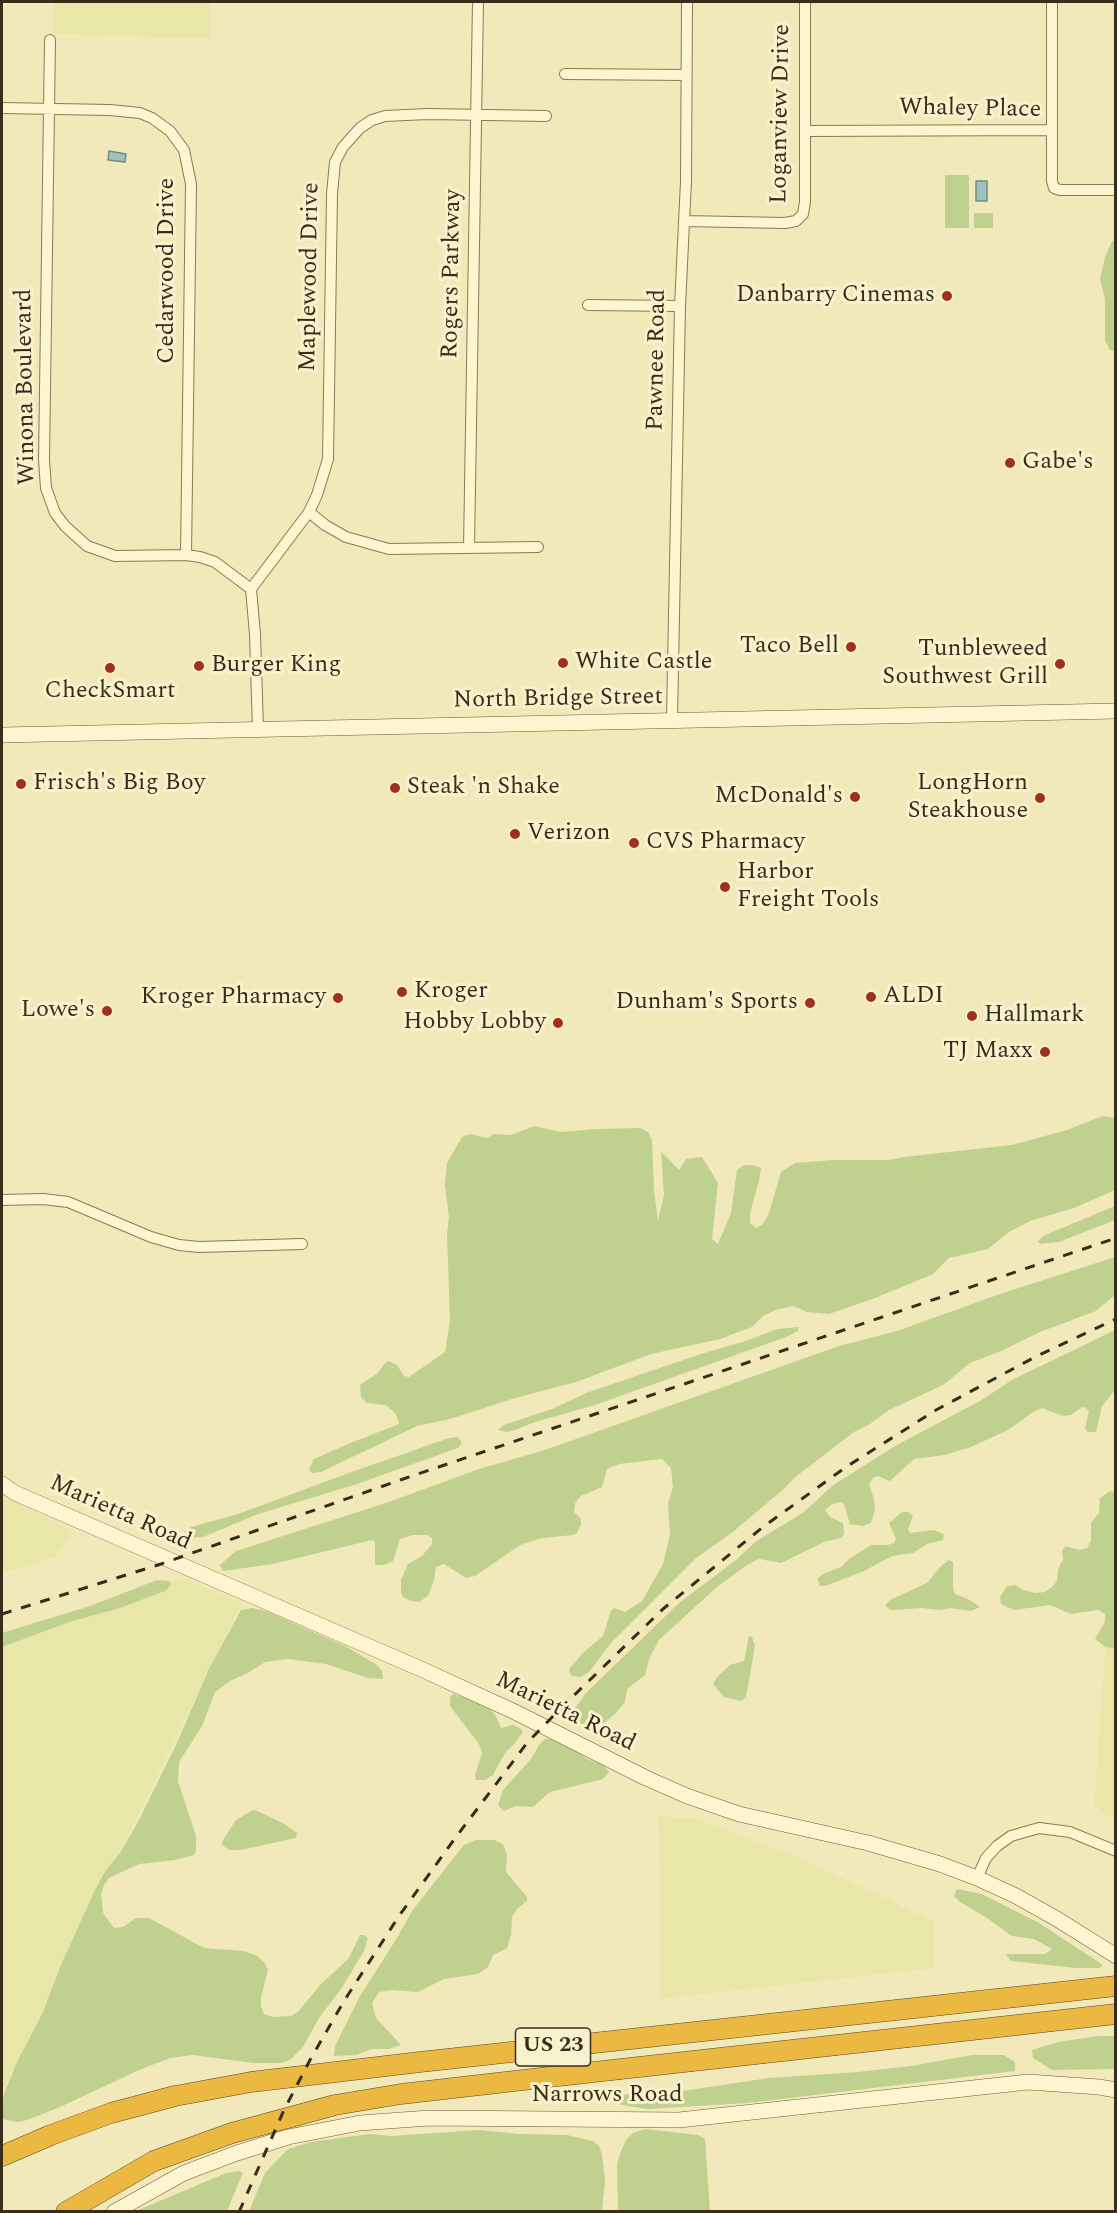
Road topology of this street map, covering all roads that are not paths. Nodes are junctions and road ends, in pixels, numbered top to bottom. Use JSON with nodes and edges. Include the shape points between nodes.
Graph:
{"nodes":[{"id":1,"x":478,"y":2,"type":"edge"},
{"id":2,"x":687,"y":2,"type":"edge"},
{"id":3,"x":806,"y":2,"type":"edge"},
{"id":4,"x":1052,"y":2,"type":"edge"},
{"id":5,"x":50,"y":40,"type":"dead end"},
{"id":6,"x":565,"y":74,"type":"dead end"},
{"id":7,"x":686,"y":75,"type":"junction"},
{"id":8,"x":2,"y":108,"type":"edge"},
{"id":9,"x":49,"y":109,"type":"junction"},
{"id":10,"x":477,"y":115,"type":"junction"},
{"id":11,"x":546,"y":116,"type":"dead end"},
{"id":12,"x":805,"y":130,"type":"junction"},
{"id":13,"x":1052,"y":130,"type":"junction"},
{"id":14,"x":1116,"y":190,"type":"edge"},
{"id":15,"x":684,"y":221,"type":"junction"},
{"id":16,"x":588,"y":305,"type":"dead end"},
{"id":17,"x":680,"y":306,"type":"junction"},
{"id":18,"x":309,"y":512,"type":"junction"},
{"id":19,"x":538,"y":547,"type":"dead end"},
{"id":20,"x":469,"y":548,"type":"junction"},
{"id":21,"x":186,"y":555,"type":"junction"},
{"id":22,"x":251,"y":589,"type":"junction"},
{"id":23,"x":1116,"y":711,"type":"edge"},
{"id":24,"x":672,"y":720,"type":"junction"},
{"id":25,"x":258,"y":730,"type":"junction"},
{"id":26,"x":2,"y":735,"type":"edge"},
{"id":27,"x":2,"y":1200,"type":"edge"},
{"id":28,"x":302,"y":1244,"type":"dead end"},
{"id":29,"x":2,"y":1484,"type":"edge"},
{"id":30,"x":1116,"y":1851,"type":"edge"},
{"id":31,"x":977,"y":1878,"type":"junction"},
{"id":32,"x":1110,"y":1953,"type":"edge"},
{"id":33,"x":1116,"y":1986,"type":"edge"},
{"id":34,"x":1116,"y":2014,"type":"edge"},
{"id":35,"x":1116,"y":2090,"type":"edge"},
{"id":36,"x":2,"y":2156,"type":"edge"},
{"id":37,"x":66,"y":2211,"type":"edge"},
{"id":38,"x":114,"y":2211,"type":"edge"}],
"edges":[{"from":1,"to":10,"type":"street","name":"Rogers Parkway"},
{"from":2,"to":7,"type":"street","name":"Pawnee Road"},
{"from":3,"to":12,"type":"street","name":"Loganview Drive"},
{"from":4,"to":13,"type":"street"},
{"from":5,"to":9,"type":"street","name":"Winona Boulevard"},
{"from":6,"to":7,"type":"street"},
{"from":7,"to":15,"type":"street","name":"Pawnee Road"},
{"from":8,"to":9,"type":"street","name":"Cedarwood Drive"},
{"from":9,"to":21,"type":"street","name":"Winona Boulevard","via":[[46,489],[55,513],[87,546],[115,556]]},
{"from":9,"to":21,"type":"street","name":"Cedarwood Drive","via":[[140,113],[170,131],[187,159],[191,184]]},
{"from":10,"to":11,"type":"street","name":"Maplewood Drive"},
{"from":10,"to":18,"type":"street","name":"Maplewood Drive","via":[[408,114],[378,118],[348,139],[335,162],[330,440],[323,479]]},
{"from":10,"to":20,"type":"street","name":"Rogers Parkway"},
{"from":12,"to":13,"type":"street","name":"Whaley Place"},
{"from":12,"to":15,"type":"street","name":"Loganview Drive","via":[[805,208],[800,218],[785,223]]},
{"from":13,"to":14,"type":"street","name":"Whaley Place","via":[[1054,188]]},
{"from":15,"to":17,"type":"street","name":"Pawnee Road"},
{"from":16,"to":17,"type":"street"},
{"from":17,"to":24,"type":"street","name":"Pawnee Road"},
{"from":18,"to":20,"type":"street","via":[[346,537],[389,549]]},
{"from":18,"to":22,"type":"street","name":"Maplewood Drive"},
{"from":19,"to":20,"type":"street"},
{"from":21,"to":22,"type":"street","name":"Winona Boulevard","via":[[215,562]]},
{"from":22,"to":25,"type":"street"},
{"from":23,"to":24,"type":"street","name":"North Bridge Street"},
{"from":24,"to":25,"type":"street","name":"North Bridge Street"},
{"from":25,"to":26,"type":"street","name":"North Bridge Street"},
{"from":27,"to":28,"type":"street","via":[[68,1202],[179,1245]]},
{"from":29,"to":31,"type":"street","name":"Marietta Road","via":[[26,1498],[422,1669],[687,1796],[739,1814],[940,1864]]},
{"from":30,"to":31,"type":"street","via":[[1070,1832],[1039,1828],[1011,1836],[997,1846]]},
{"from":31,"to":32,"type":"street","name":"Marietta Road","via":[[1057,1919]]},
{"from":33,"to":36,"type":"highway","number":"US 23","via":[[251,2082],[111,2113]]},
{"from":34,"to":37,"type":"highway","number":"US 23","via":[[555,2076],[335,2105],[232,2133],[154,2162]]},
{"from":35,"to":38,"type":"street","name":"Narrows Road","via":[[1028,2082],[679,2120],[429,2118],[360,2123],[237,2152],[184,2173]]}]}
